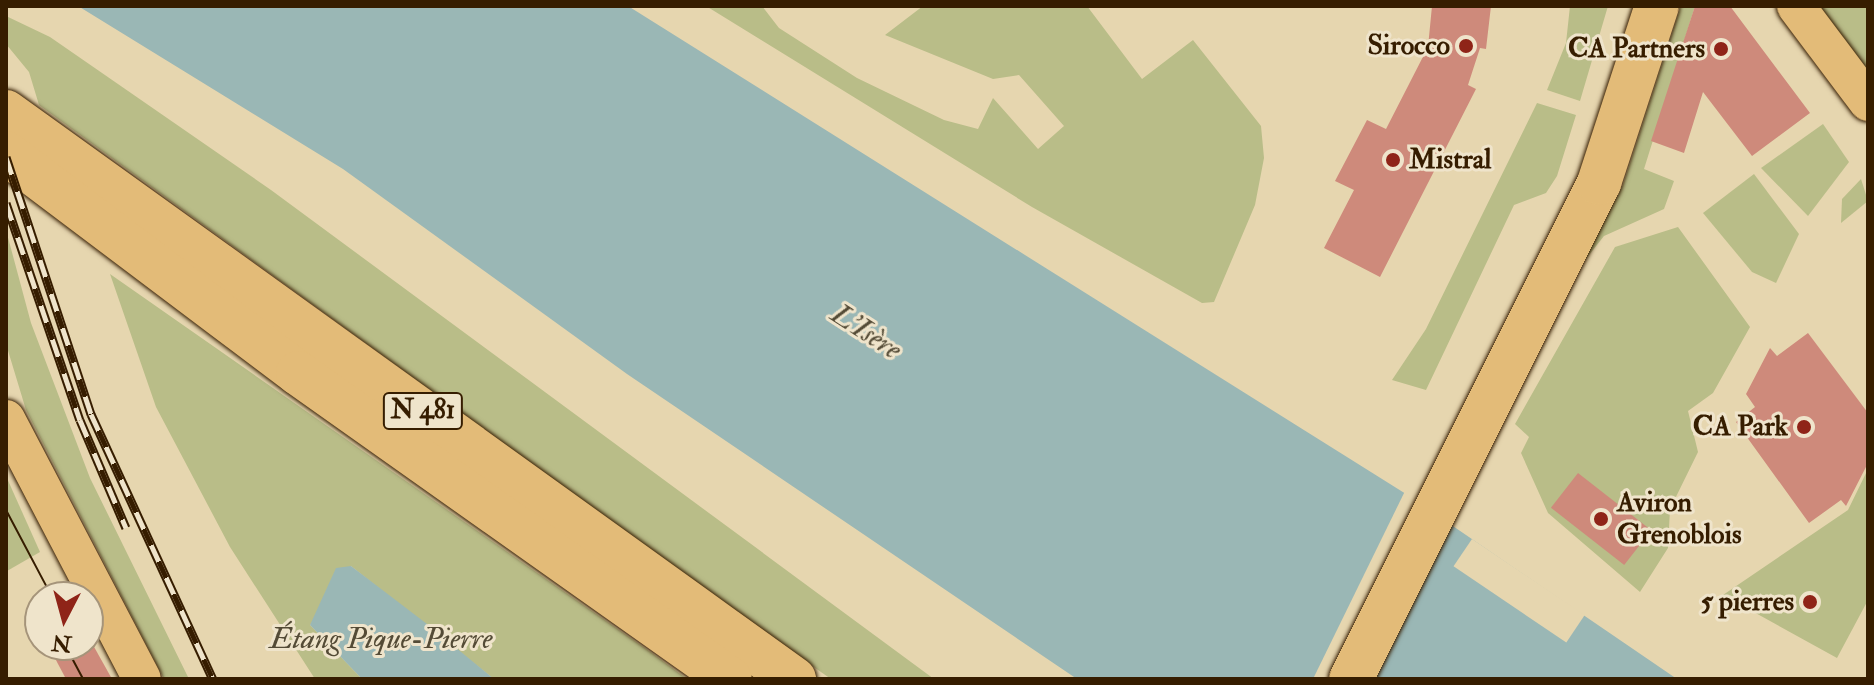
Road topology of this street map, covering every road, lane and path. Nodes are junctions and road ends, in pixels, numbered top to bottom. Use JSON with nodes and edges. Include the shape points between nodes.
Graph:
{"nodes":[{"id":1,"x":1796,"y":6,"type":"edge"},
{"id":2,"x":1655,"y":14,"type":"edge"},
{"id":3,"x":1868,"y":102,"type":"edge"},
{"id":4,"x":6,"y":112,"type":"edge"},
{"id":5,"x":6,"y":153,"type":"edge"},
{"id":6,"x":6,"y":419,"type":"edge"},
{"id":7,"x":142,"y":679,"type":"edge"},
{"id":8,"x":730,"y":679,"type":"edge"},
{"id":9,"x":794,"y":679,"type":"edge"},
{"id":10,"x":1351,"y":679,"type":"edge"}],
"edges":[{"from":1,"to":3,"type":"main road"},
{"from":2,"to":10,"type":"highway","via":[[1599,183]]},
{"from":4,"to":9,"type":"highway","number":"N 481"},
{"from":5,"to":8,"type":"highway","number":"N 481","via":[[298,373]]},
{"from":6,"to":7,"type":"main road"}]}
